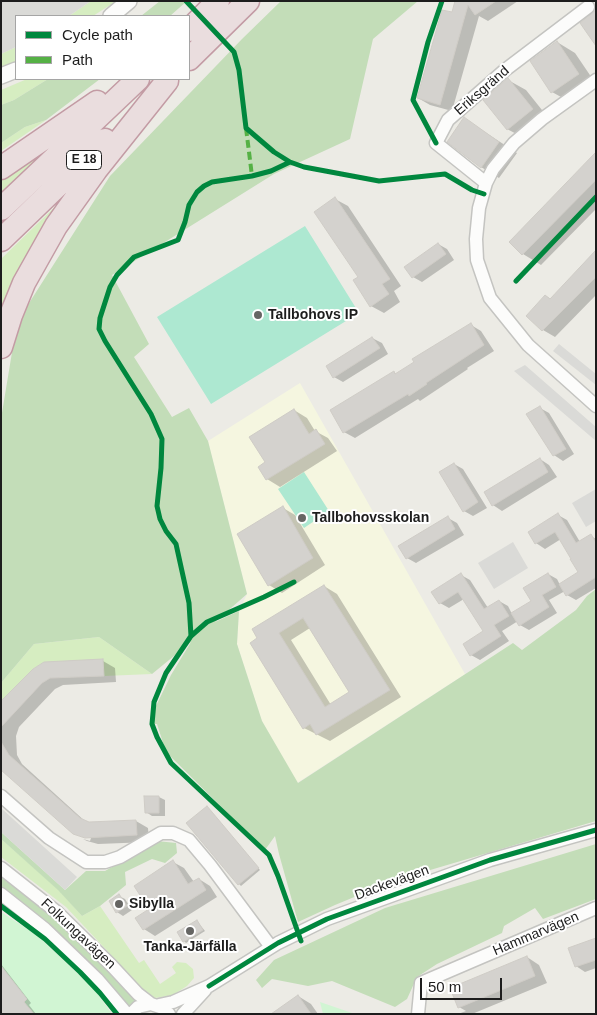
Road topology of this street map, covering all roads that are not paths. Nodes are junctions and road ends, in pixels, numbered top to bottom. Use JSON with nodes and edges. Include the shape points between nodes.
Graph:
{"nodes":[{"id":1,"x":129,"y":1,"type":"edge"},
{"id":2,"x":140,"y":1,"type":"edge"},
{"id":3,"x":218,"y":1,"type":"edge"},
{"id":4,"x":248,"y":1,"type":"edge"},
{"id":5,"x":588,"y":7,"type":"dead end"},
{"id":6,"x":112,"y":15,"type":"edge"},
{"id":7,"x":124,"y":15,"type":"edge"},
{"id":8,"x":190,"y":29,"type":"edge"},
{"id":9,"x":190,"y":58,"type":"edge"},
{"id":10,"x":15,"y":70,"type":"edge"},
{"id":11,"x":1,"y":76,"type":"edge"},
{"id":12,"x":15,"y":77,"type":"edge"},
{"id":13,"x":129,"y":80,"type":"edge"},
{"id":14,"x":137,"y":80,"type":"edge"},
{"id":15,"x":167,"y":80,"type":"edge"},
{"id":16,"x":596,"y":80,"type":"edge"},
{"id":17,"x":1,"y":83,"type":"edge"},
{"id":18,"x":1,"y":168,"type":"edge"},
{"id":19,"x":486,"y":183,"type":"junction"},
{"id":20,"x":1,"y":209,"type":"edge"},
{"id":21,"x":1,"y":240,"type":"edge"},
{"id":22,"x":1,"y":347,"type":"edge"},
{"id":23,"x":596,"y":406,"type":"edge"},
{"id":24,"x":1,"y":796,"type":"edge"},
{"id":25,"x":596,"y":830,"type":"edge"},
{"id":26,"x":1,"y":868,"type":"edge"},
{"id":27,"x":1,"y":894,"type":"edge"},
{"id":28,"x":596,"y":908,"type":"edge"},
{"id":29,"x":271,"y":947,"type":"junction"},
{"id":30,"x":209,"y":986,"type":"junction"},
{"id":31,"x":160,"y":1008,"type":"edge"},
{"id":32,"x":126,"y":1014,"type":"edge"},
{"id":33,"x":132,"y":1014,"type":"edge"},
{"id":34,"x":183,"y":1014,"type":"edge"},
{"id":35,"x":418,"y":1014,"type":"edge"}],
"edges":[{"from":1,"to":6,"type":"street"},
{"from":2,"to":7,"type":"street"},
{"from":3,"to":8,"type":"highway"},
{"from":4,"to":9,"type":"highway"},
{"from":5,"to":19,"type":"street","name":"Eriksgränd","via":[[505,70],[448,120],[436,143]]},
{"from":10,"to":11,"type":"street"},
{"from":12,"to":17,"type":"street"},
{"from":13,"to":18,"type":"highway"},
{"from":14,"to":20,"type":"highway","number":"E 18"},
{"from":15,"to":21,"type":"highway","number":"E 18"},
{"from":15,"to":22,"type":"highway","via":[[96,170],[52,234],[24,283]]},
{"from":16,"to":19,"type":"street","via":[[514,143]]},
{"from":19,"to":23,"type":"street","via":[[476,239],[477,260],[490,298],[528,345]]},
{"from":24,"to":29,"type":"street","via":[[49,838],[86,862],[105,862],[120,857],[161,833],[173,833],[189,840]]},
{"from":25,"to":29,"type":"street","name":"Dackevägen","via":[[490,860],[327,918]]},
{"from":26,"to":31,"type":"street","name":"Folkungavägen","via":[[58,913],[138,994]]},
{"from":27,"to":32,"type":"street","name":"Folkungavägen","via":[[45,929],[97,979]]},
{"from":28,"to":35,"type":"street","name":"Hammarvägen","via":[[421,983]]},
{"from":29,"to":30,"type":"street","name":"Dackevägen"},
{"from":30,"to":31,"type":"street","name":"Dackevägen"},
{"from":30,"to":34,"type":"street","name":"Dackevägen"},
{"from":31,"to":33,"type":"street","name":"Dackevägen","via":[[138,1007]]}]}
